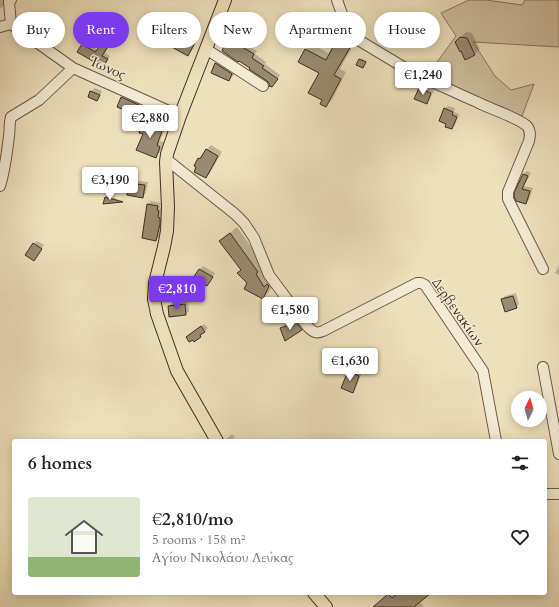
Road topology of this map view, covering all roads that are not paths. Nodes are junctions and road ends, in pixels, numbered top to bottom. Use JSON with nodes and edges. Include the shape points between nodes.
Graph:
{"nodes":[{"id":1,"x":225,"y":0,"type":"edge"},
{"id":2,"x":337,"y":0,"type":"edge"},
{"id":3,"x":9,"y":1,"type":"edge"},
{"id":4,"x":11,"y":24,"type":"junction"},
{"id":5,"x":0,"y":27,"type":"edge"},
{"id":6,"x":206,"y":49,"type":"junction"},
{"id":7,"x":73,"y":68,"type":"junction"},
{"id":8,"x":263,"y":86,"type":"dead end"},
{"id":9,"x":180,"y":116,"type":"junction"},
{"id":10,"x":166,"y":159,"type":"junction"},
{"id":11,"x":0,"y":186,"type":"edge"},
{"id":12,"x":543,"y":269,"type":"dead end"},
{"id":13,"x":543,"y":367,"type":"dead end"},
{"id":14,"x":215,"y":439,"type":"edge"},
{"id":15,"x":496,"y":439,"type":"edge"},
{"id":16,"x":559,"y":454,"type":"edge"},
{"id":17,"x":547,"y":494,"type":"edge"},
{"id":18,"x":559,"y":494,"type":"edge"}],
"edges":[{"from":1,"to":6,"type":"main road"},
{"from":2,"to":12,"type":"street","via":[[347,28],[360,41],[420,78],[526,125],[529,130],[529,141],[508,192],[508,199]]},
{"from":3,"to":4,"type":"street"},
{"from":4,"to":5,"type":"street"},
{"from":4,"to":7,"type":"street","name":"Ίωνος"},
{"from":6,"to":8,"type":"street"},
{"from":6,"to":9,"type":"main road"},
{"from":7,"to":9,"type":"street","name":"Ίωνος"},
{"from":7,"to":11,"type":"street","via":[[39,100],[12,116]]},
{"from":9,"to":10,"type":"main road"},
{"from":10,"to":14,"type":"main road","via":[[168,221],[155,283],[155,304],[177,371]]},
{"from":10,"to":15,"type":"street","name":"Δερβενακίων","via":[[244,223],[254,238],[269,275],[315,333],[417,283],[425,285],[483,371]]},
{"from":13,"to":16,"type":"street"},
{"from":17,"to":18,"type":"street"}]}
